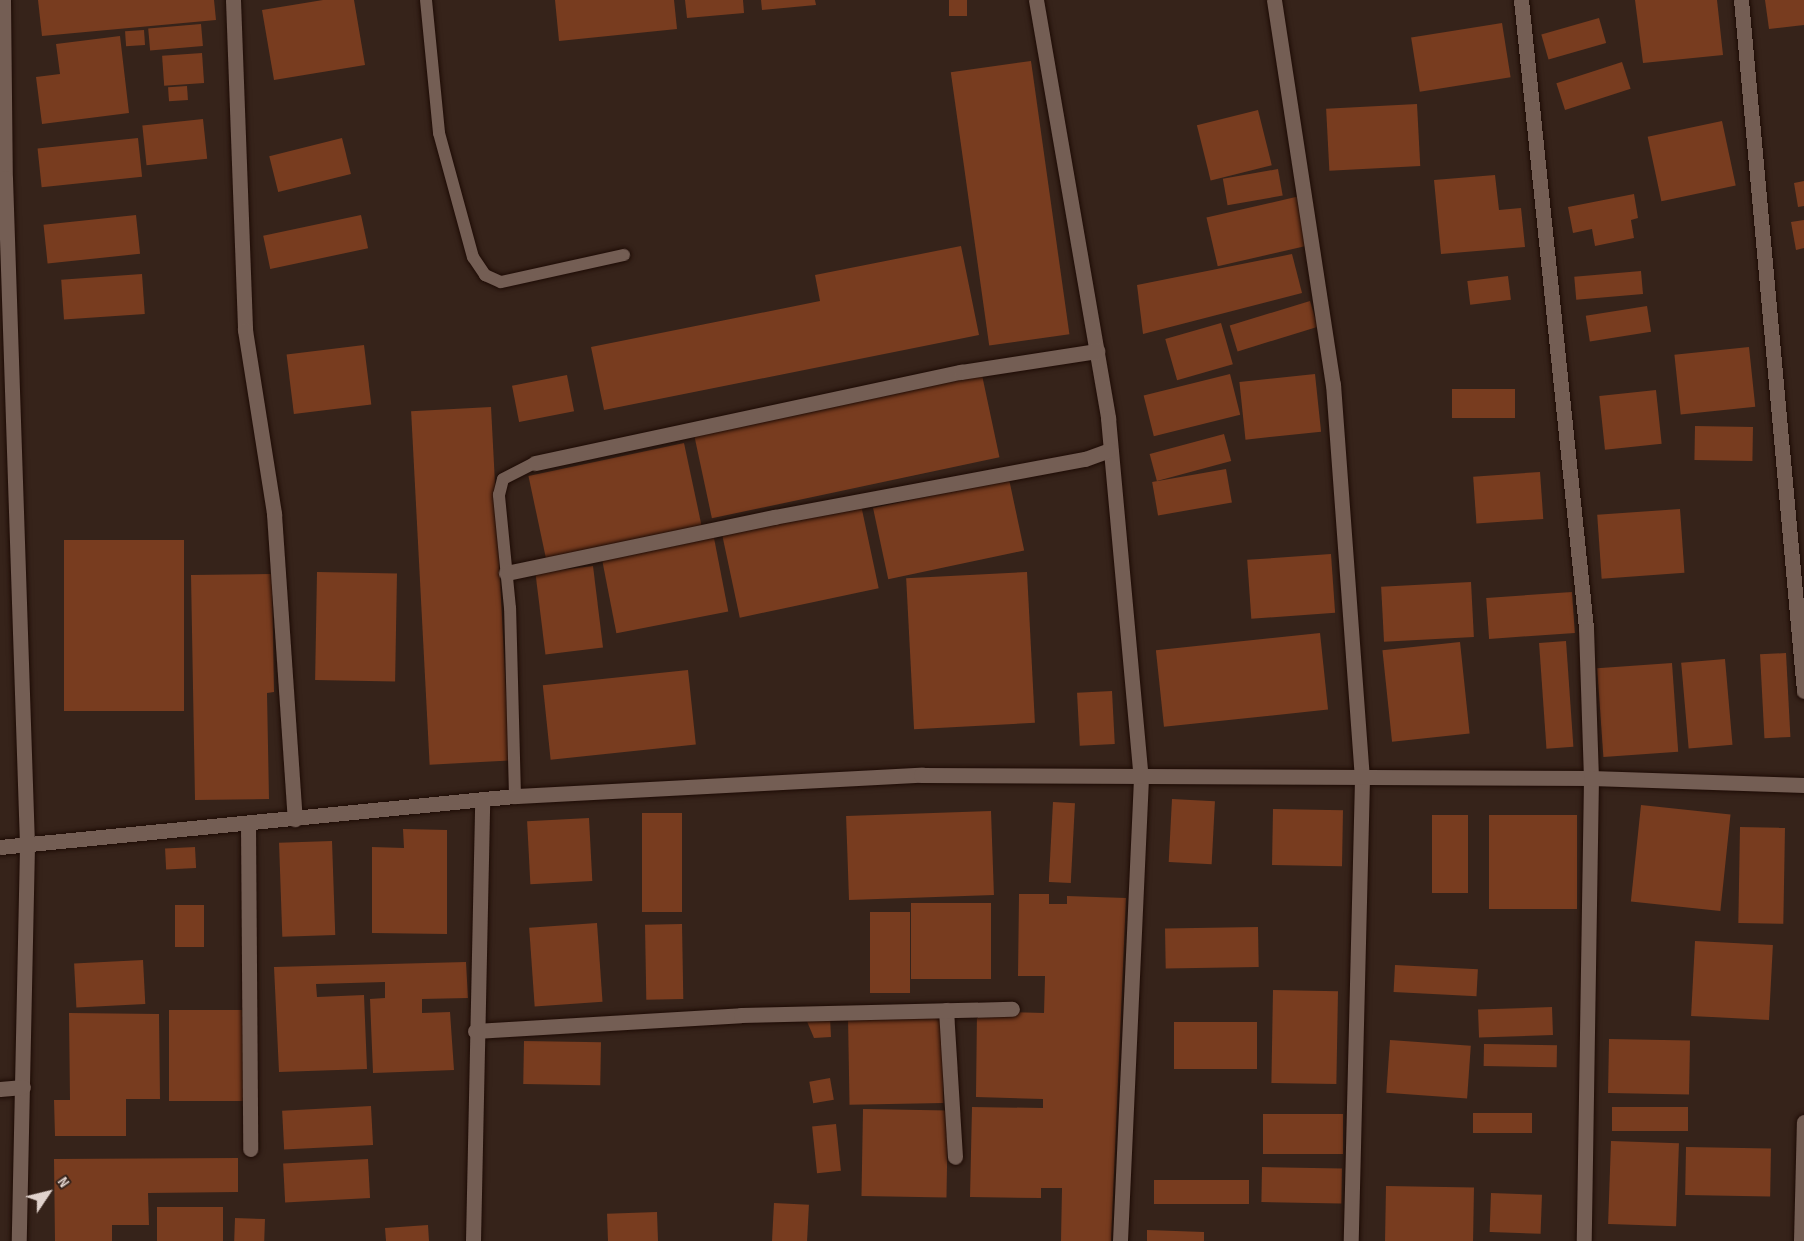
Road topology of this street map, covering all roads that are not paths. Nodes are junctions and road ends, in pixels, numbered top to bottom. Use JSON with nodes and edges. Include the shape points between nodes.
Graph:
{"nodes":[{"id":1,"x":3,"y":0,"type":"edge"},
{"id":2,"x":233,"y":0,"type":"edge"},
{"id":3,"x":426,"y":0,"type":"edge"},
{"id":4,"x":1036,"y":0,"type":"edge"},
{"id":5,"x":1274,"y":0,"type":"edge"},
{"id":6,"x":1521,"y":0,"type":"edge"},
{"id":7,"x":1741,"y":0,"type":"edge"},
{"id":8,"x":624,"y":255,"type":"dead end"},
{"id":9,"x":1097,"y":351,"type":"junction"},
{"id":10,"x":1110,"y":450,"type":"junction"},
{"id":11,"x":535,"y":463,"type":"joint"},
{"id":12,"x":506,"y":573,"type":"junction"},
{"id":13,"x":1804,"y":691,"type":"edge"},
{"id":14,"x":1141,"y":778,"type":"junction"},
{"id":15,"x":1591,"y":778,"type":"junction"},
{"id":16,"x":1362,"y":779,"type":"junction"},
{"id":17,"x":1804,"y":785,"type":"edge"},
{"id":18,"x":515,"y":796,"type":"junction"},
{"id":19,"x":482,"y":799,"type":"junction"},
{"id":20,"x":295,"y":819,"type":"junction"},
{"id":21,"x":248,"y":824,"type":"junction"},
{"id":22,"x":27,"y":846,"type":"junction"},
{"id":23,"x":0,"y":847,"type":"edge"},
{"id":24,"x":1012,"y":1009,"type":"dead end"},
{"id":25,"x":946,"y":1010,"type":"junction"},
{"id":26,"x":475,"y":1031,"type":"junction"},
{"id":27,"x":23,"y":1087,"type":"junction"},
{"id":28,"x":0,"y":1089,"type":"edge"},
{"id":29,"x":1804,"y":1122,"type":"edge"},
{"id":30,"x":250,"y":1149,"type":"dead end"},
{"id":31,"x":955,"y":1157,"type":"dead end"},
{"id":32,"x":19,"y":1241,"type":"edge"},
{"id":33,"x":473,"y":1241,"type":"edge"},
{"id":34,"x":1120,"y":1241,"type":"edge"},
{"id":35,"x":1351,"y":1241,"type":"edge"},
{"id":36,"x":1584,"y":1241,"type":"edge"},
{"id":37,"x":1801,"y":1241,"type":"edge"}],
"edges":[{"from":1,"to":22,"type":"street","via":[[5,178]]},
{"from":2,"to":20,"type":"street","via":[[245,330],[274,514]]},
{"from":3,"to":8,"type":"lane","via":[[439,133],[473,257],[485,275],[501,282]]},
{"from":4,"to":9,"type":"street"},
{"from":5,"to":16,"type":"street","via":[[1334,384]]},
{"from":6,"to":15,"type":"street","via":[[1586,628]]},
{"from":7,"to":13,"type":"street"},
{"from":9,"to":10,"type":"street"},
{"from":9,"to":11,"type":"street","via":[[961,372]]},
{"from":10,"to":12,"type":"street","via":[[1085,459],[774,517]]},
{"from":10,"to":14,"type":"street"},
{"from":11,"to":12,"type":"lane","via":[[514,470],[503,479]]},
{"from":12,"to":18,"type":"lane"},
{"from":14,"to":16,"type":"street"},
{"from":14,"to":18,"type":"street","via":[[921,775]]},
{"from":14,"to":34,"type":"street"},
{"from":15,"to":16,"type":"street"},
{"from":15,"to":17,"type":"street"},
{"from":15,"to":36,"type":"street"},
{"from":16,"to":35,"type":"street"},
{"from":18,"to":19,"type":"street"},
{"from":19,"to":20,"type":"street"},
{"from":19,"to":26,"type":"street"},
{"from":20,"to":21,"type":"street"},
{"from":21,"to":22,"type":"street"},
{"from":21,"to":30,"type":"street"},
{"from":22,"to":23,"type":"street"},
{"from":22,"to":27,"type":"street"},
{"from":24,"to":25,"type":"street"},
{"from":25,"to":26,"type":"street","via":[[741,1015]]},
{"from":25,"to":31,"type":"street"},
{"from":26,"to":33,"type":"street"},
{"from":27,"to":28,"type":"street"},
{"from":27,"to":32,"type":"street"},
{"from":29,"to":37,"type":"street"}]}
